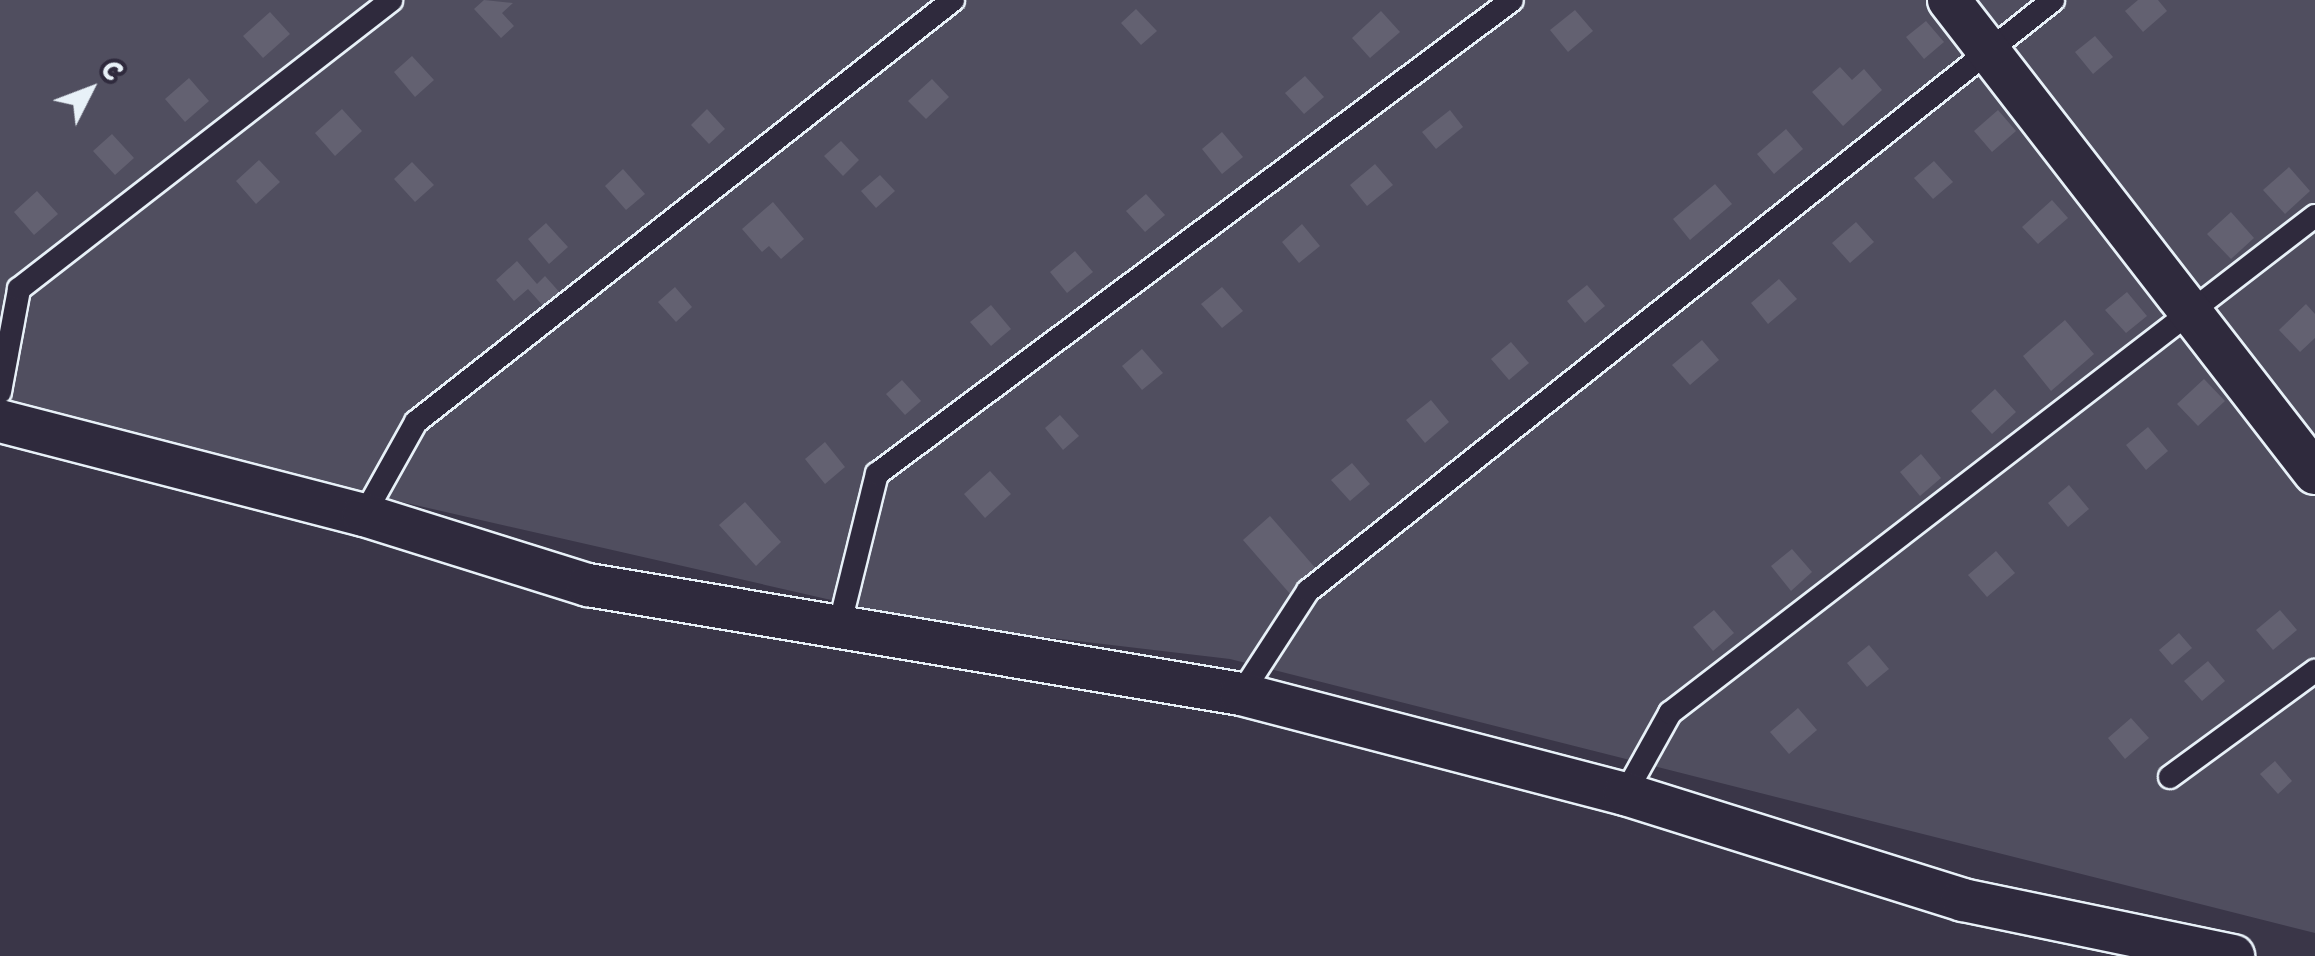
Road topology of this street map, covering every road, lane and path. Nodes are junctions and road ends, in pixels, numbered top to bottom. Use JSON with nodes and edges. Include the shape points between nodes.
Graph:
{"nodes":[{"id":1,"x":391,"y":0,"type":"edge"},
{"id":2,"x":953,"y":0,"type":"edge"},
{"id":3,"x":1512,"y":0,"type":"edge"},
{"id":4,"x":1949,"y":0,"type":"edge"},
{"id":5,"x":2053,"y":0,"type":"edge"},
{"id":6,"x":1985,"y":52,"type":"junction"},
{"id":7,"x":2315,"y":216,"type":"edge"},
{"id":8,"x":2190,"y":312,"type":"junction"},
{"id":9,"x":0,"y":392,"type":"edge"},
{"id":10,"x":0,"y":421,"type":"edge"},
{"id":11,"x":2315,"y":473,"type":"edge"},
{"id":12,"x":364,"y":516,"type":"junction"},
{"id":13,"x":840,"y":624,"type":"junction"},
{"id":14,"x":2315,"y":671,"type":"edge"},
{"id":15,"x":1241,"y":694,"type":"junction"},
{"id":16,"x":2170,"y":777,"type":"dead end"},
{"id":17,"x":1625,"y":794,"type":"junction"},
{"id":18,"x":2232,"y":956,"type":"edge"}],
"edges":[{"from":1,"to":9,"type":"lane","via":[[19,290]]},
{"from":2,"to":12,"type":"lane","via":[[416,422]]},
{"from":3,"to":13,"type":"lane","via":[[877,474]]},
{"from":4,"to":6,"type":"street"},
{"from":5,"to":6,"type":"lane"},
{"from":6,"to":8,"type":"street"},
{"from":6,"to":15,"type":"lane","via":[[1308,591]]},
{"from":7,"to":8,"type":"lane"},
{"from":8,"to":11,"type":"street"},
{"from":8,"to":17,"type":"lane","via":[[1670,713]]},
{"from":10,"to":12,"type":"street"},
{"from":12,"to":13,"type":"street","via":[[588,585]]},
{"from":13,"to":15,"type":"street"},
{"from":14,"to":16,"type":"lane"},
{"from":15,"to":17,"type":"street"},
{"from":17,"to":18,"type":"street","via":[[1963,900]]}]}
